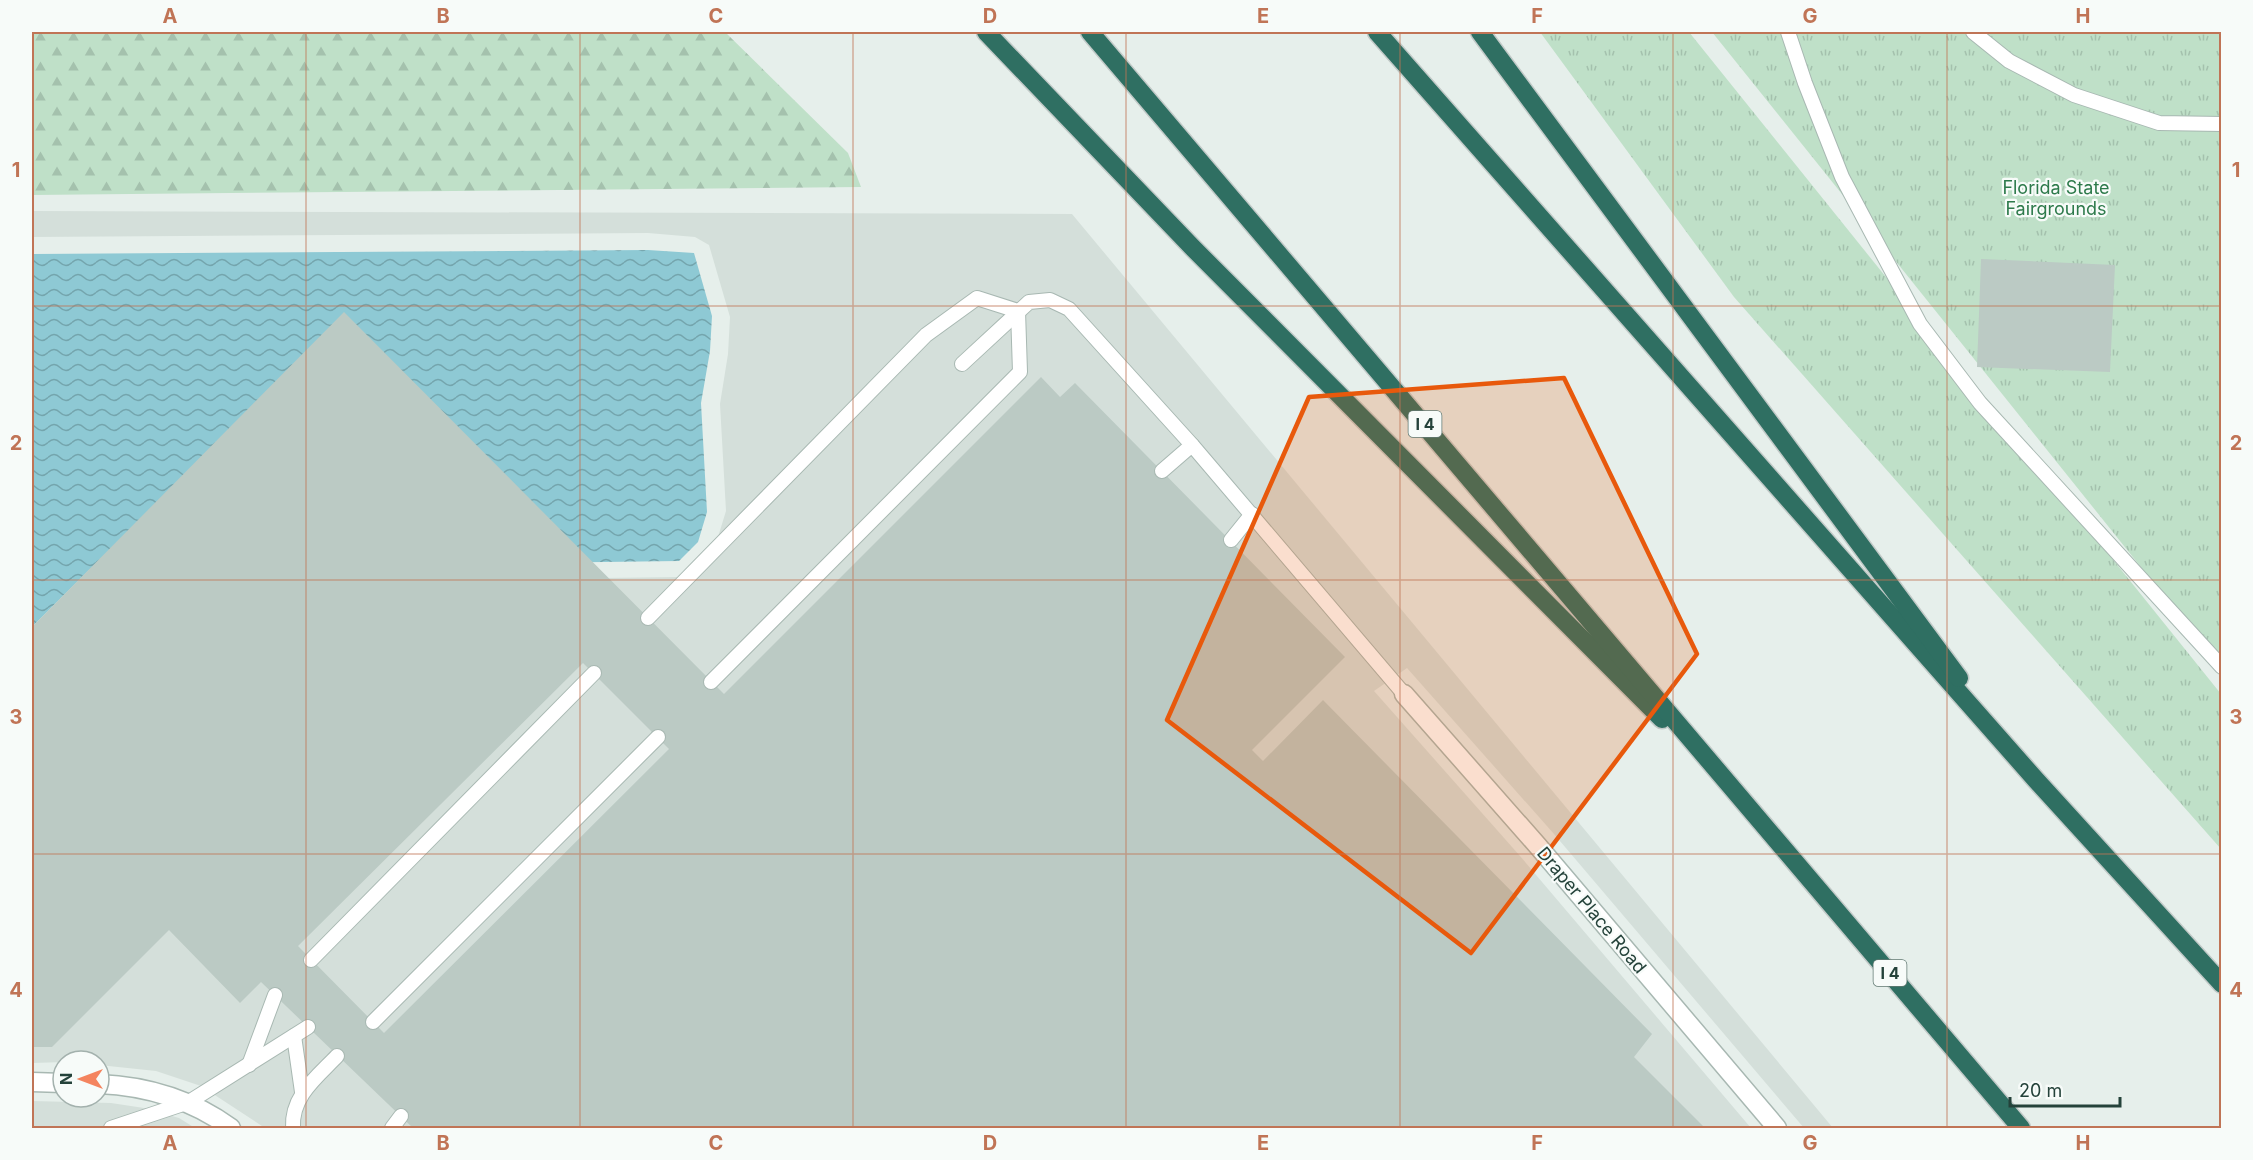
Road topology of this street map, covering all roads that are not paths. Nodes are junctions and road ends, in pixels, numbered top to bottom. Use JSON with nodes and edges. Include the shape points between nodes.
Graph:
{"nodes":[{"id":1,"x":986,"y":32,"type":"edge"},
{"id":2,"x":1090,"y":32,"type":"edge"},
{"id":3,"x":1377,"y":32,"type":"edge"},
{"id":4,"x":1480,"y":32,"type":"edge"},
{"id":5,"x":1788,"y":32,"type":"edge"},
{"id":6,"x":1974,"y":32,"type":"edge"},
{"id":7,"x":2222,"y":124,"type":"edge"},
{"id":8,"x":1018,"y":311,"type":"junction"},
{"id":9,"x":962,"y":364,"type":"dead end"},
{"id":10,"x":1192,"y":445,"type":"junction"},
{"id":11,"x":1162,"y":471,"type":"dead end"},
{"id":12,"x":1252,"y":514,"type":"junction"},
{"id":13,"x":1230,"y":540,"type":"dead end"},
{"id":14,"x":648,"y":618,"type":"dead end"},
{"id":15,"x":2222,"y":667,"type":"edge"},
{"id":16,"x":594,"y":673,"type":"dead end"},
{"id":17,"x":711,"y":681,"type":"dead end"},
{"id":18,"x":1404,"y":694,"type":"joint"},
{"id":19,"x":658,"y":737,"type":"dead end"},
{"id":20,"x":2036,"y":780,"type":"junction"},
{"id":21,"x":1759,"y":817,"type":"junction"},
{"id":22,"x":311,"y":960,"type":"dead end"},
{"id":23,"x":2222,"y":984,"type":"edge"},
{"id":24,"x":275,"y":995,"type":"dead end"},
{"id":25,"x":373,"y":1022,"type":"dead end"},
{"id":26,"x":308,"y":1027,"type":"dead end"},
{"id":27,"x":294,"y":1036,"type":"junction"},
{"id":28,"x":337,"y":1056,"type":"dead end"},
{"id":29,"x":249,"y":1065,"type":"junction"},
{"id":30,"x":32,"y":1082,"type":"edge"},
{"id":31,"x":51,"y":1083,"type":"edge"},
{"id":32,"x":111,"y":1085,"type":"edge"},
{"id":33,"x":302,"y":1092,"type":"junction"},
{"id":34,"x":189,"y":1102,"type":"junction"},
{"id":35,"x":401,"y":1116,"type":"dead end"},
{"id":36,"x":111,"y":1128,"type":"edge"},
{"id":37,"x":231,"y":1128,"type":"edge"},
{"id":38,"x":293,"y":1128,"type":"edge"},
{"id":39,"x":392,"y":1128,"type":"edge"},
{"id":40,"x":1778,"y":1128,"type":"edge"},
{"id":41,"x":2021,"y":1128,"type":"edge"}],
"edges":[{"from":1,"to":21,"type":"highway","via":[[1193,248]]},
{"from":2,"to":21,"type":"highway","number":"I 4"},
{"from":3,"to":20,"type":"highway"},
{"from":4,"to":20,"type":"highway"},
{"from":5,"to":15,"type":"lane","via":[[1842,177],[1920,324],[1980,403]]},
{"from":6,"to":7,"type":"lane","via":[[2009,61],[2074,95],[2159,123]]},
{"from":8,"to":9,"type":"lane"},
{"from":8,"to":10,"type":"lane","via":[[1029,302],[1050,300],[1069,309]]},
{"from":8,"to":14,"type":"lane","via":[[976,298],[926,335]]},
{"from":8,"to":17,"type":"lane","via":[[1020,372]]},
{"from":10,"to":11,"type":"lane"},
{"from":10,"to":12,"type":"lane"},
{"from":12,"to":13,"type":"lane"},
{"from":12,"to":18,"type":"lane"},
{"from":16,"to":22,"type":"lane"},
{"from":18,"to":40,"type":"street","name":"Draper Place Road"},
{"from":19,"to":25,"type":"lane"},
{"from":20,"to":23,"type":"highway"},
{"from":21,"to":41,"type":"highway","number":"I 4"},
{"from":24,"to":29,"type":"lane"},
{"from":26,"to":27,"type":"lane"},
{"from":27,"to":29,"type":"lane"},
{"from":27,"to":33,"type":"lane"},
{"from":28,"to":33,"type":"lane"},
{"from":29,"to":34,"type":"lane"},
{"from":30,"to":31,"type":"street"},
{"from":32,"to":34,"type":"street","via":[[149,1089]]},
{"from":33,"to":38,"type":"lane","via":[[292,1119]]},
{"from":34,"to":36,"type":"lane"},
{"from":34,"to":37,"type":"street"},
{"from":35,"to":39,"type":"lane"}]}
